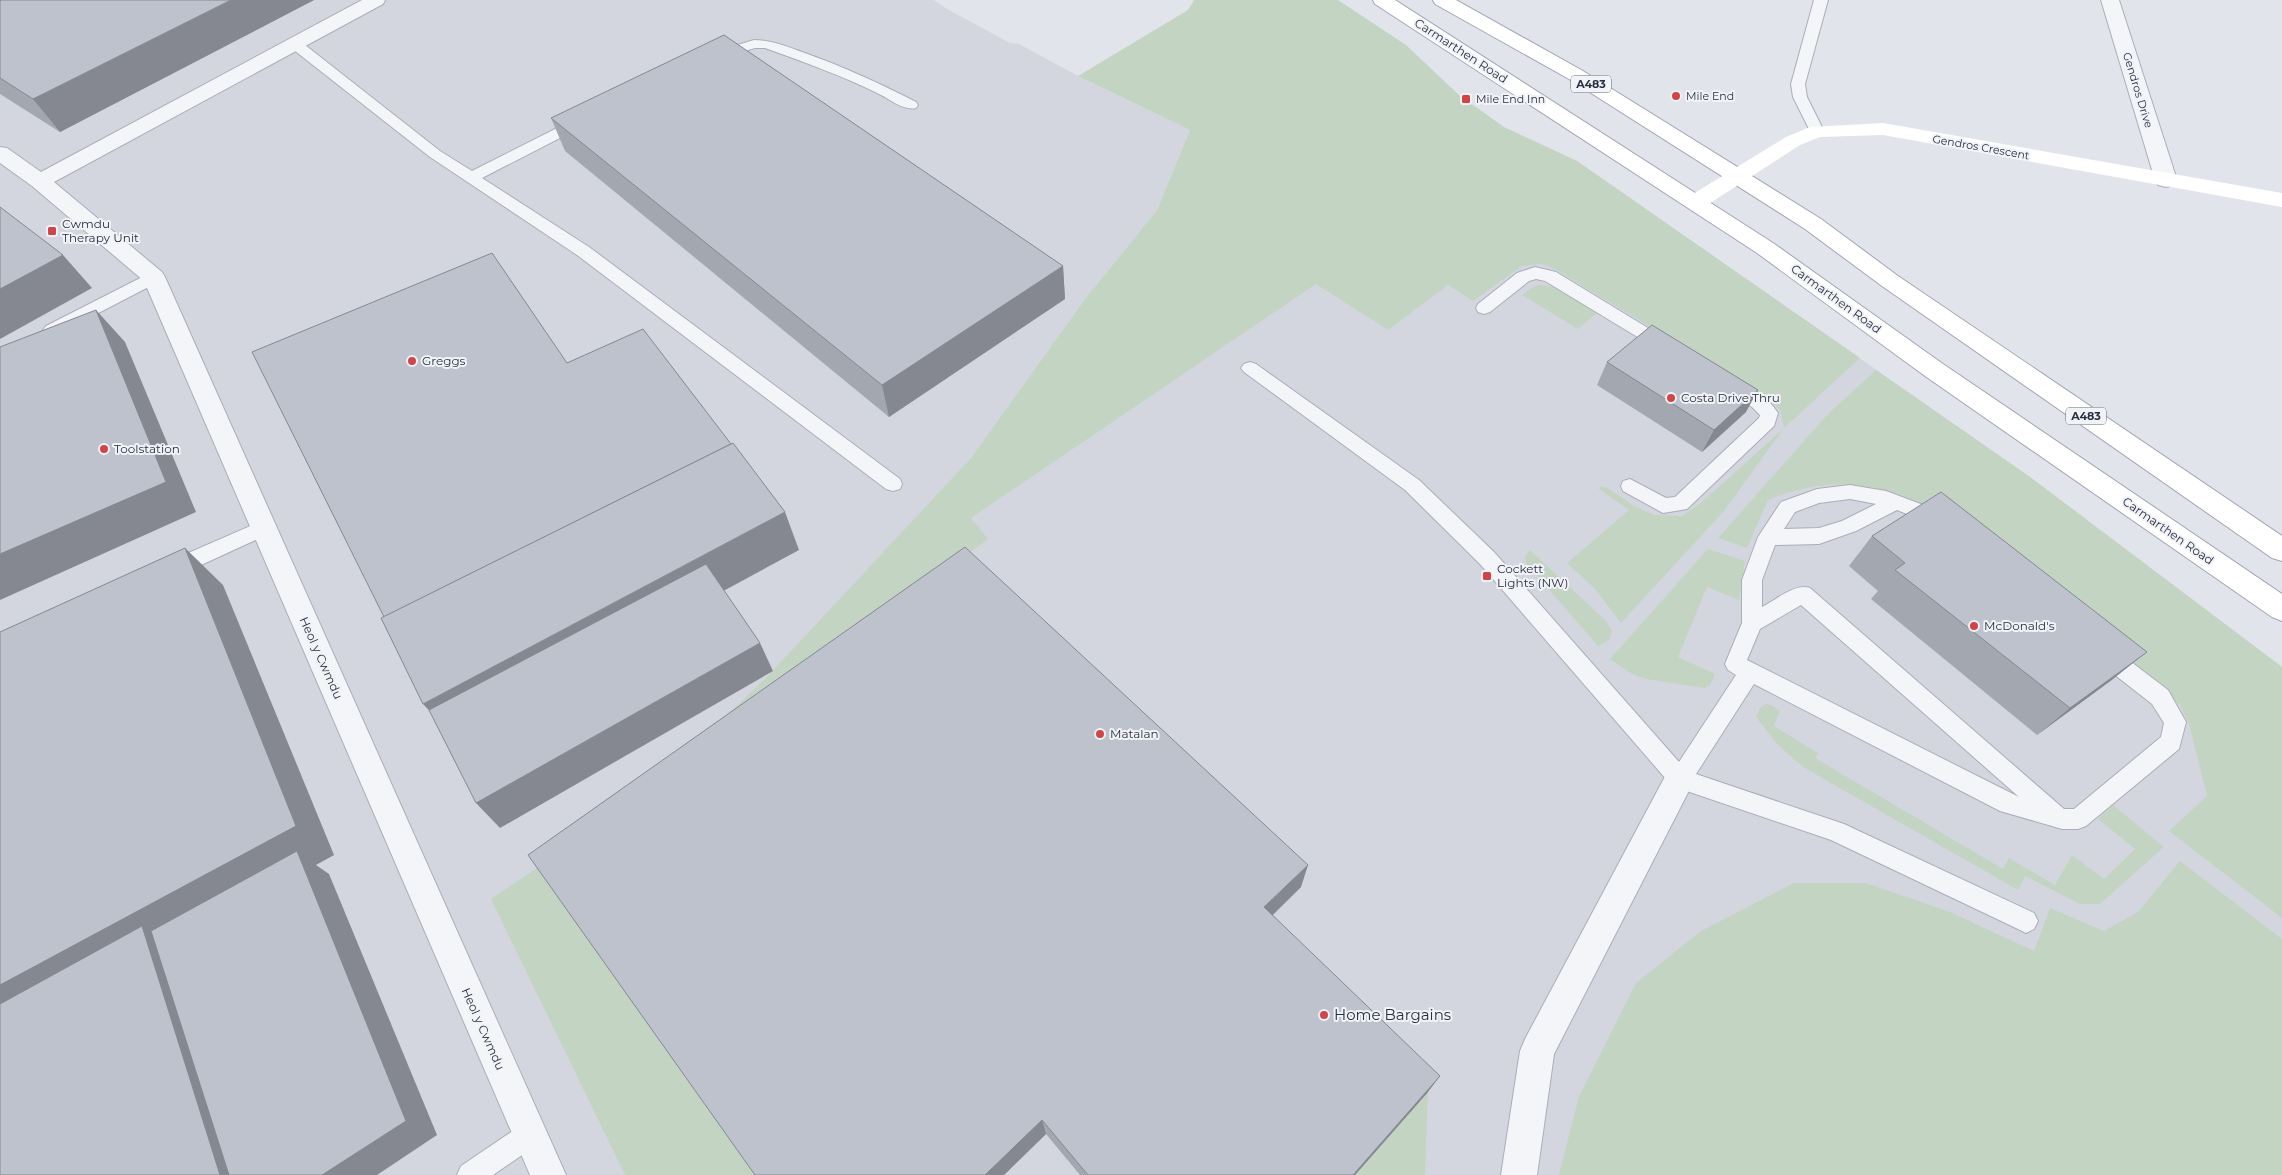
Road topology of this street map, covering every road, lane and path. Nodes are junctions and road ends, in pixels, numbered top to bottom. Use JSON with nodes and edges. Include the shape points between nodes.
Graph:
{"nodes":[{"id":1,"x":376,"y":0,"type":"edge"},
{"id":2,"x":1382,"y":0,"type":"edge"},
{"id":3,"x":1442,"y":0,"type":"edge"},
{"id":4,"x":1821,"y":0,"type":"edge"},
{"id":5,"x":2110,"y":0,"type":"edge"},
{"id":6,"x":295,"y":44,"type":"junction"},
{"id":7,"x":708,"y":59,"type":"edge"},
{"id":8,"x":912,"y":105,"type":"dead end"},
{"id":9,"x":593,"y":115,"type":"edge"},
{"id":10,"x":1817,"y":131,"type":"junction"},
{"id":11,"x":0,"y":153,"type":"edge"},
{"id":12,"x":1736,"y":176,"type":"junction"},
{"id":13,"x":470,"y":178,"type":"junction"},
{"id":14,"x":2166,"y":180,"type":"junction"},
{"id":15,"x":40,"y":181,"type":"junction"},
{"id":16,"x":2282,"y":200,"type":"edge"},
{"id":17,"x":1696,"y":202,"type":"junction"},
{"id":18,"x":154,"y":277,"type":"junction"},
{"id":19,"x":1489,"y":304,"type":"dead end"},
{"id":20,"x":34,"y":339,"type":"edge"},
{"id":21,"x":1683,"y":356,"type":"edge"},
{"id":22,"x":1250,"y":368,"type":"dead end"},
{"id":23,"x":1717,"y":377,"type":"edge"},
{"id":24,"x":893,"y":484,"type":"dead end"},
{"id":25,"x":1630,"y":486,"type":"dead end"},
{"id":26,"x":1897,"y":502,"type":"junction"},
{"id":27,"x":264,"y":528,"type":"junction"},
{"id":28,"x":1768,"y":537,"type":"junction"},
{"id":29,"x":2276,"y":540,"type":"edge"},
{"id":30,"x":155,"y":577,"type":"edge"},
{"id":31,"x":2282,"y":609,"type":"edge"},
{"id":32,"x":1752,"y":623,"type":"junction"},
{"id":33,"x":1750,"y":672,"type":"junction"},
{"id":34,"x":1680,"y":780,"type":"junction"},
{"id":35,"x":2062,"y":819,"type":"junction"},
{"id":36,"x":2026,"y":921,"type":"dead end"},
{"id":37,"x":529,"y":1135,"type":"junction"},
{"id":38,"x":470,"y":1175,"type":"edge"},
{"id":39,"x":548,"y":1175,"type":"edge"},
{"id":40,"x":1519,"y":1175,"type":"edge"}],
"edges":[{"from":1,"to":6,"type":"street"},
{"from":2,"to":17,"type":"main road","name":"Carmarthen Road"},
{"from":3,"to":12,"type":"main road","number":"A483","via":[[1576,75]]},
{"from":4,"to":10,"type":"lane","via":[[1798,84],[1800,96]]},
{"from":5,"to":14,"type":"street","name":"Gendros Drive"},
{"from":6,"to":13,"type":"lane","via":[[382,114]]},
{"from":6,"to":15,"type":"street"},
{"from":7,"to":8,"type":"lane","via":[[754,44],[766,44],[850,76]]},
{"from":9,"to":13,"type":"lane"},
{"from":10,"to":12,"type":"main road","name":"Gendros Crescent","via":[[1793,141]]},
{"from":10,"to":14,"type":"main road","name":"Gendros Crescent","via":[[1883,129]]},
{"from":11,"to":15,"type":"street","name":"Heol y Cwmdu"},
{"from":12,"to":17,"type":"main road","name":"Gendros Crescent"},
{"from":12,"to":29,"type":"main road","number":"A483","via":[[1813,224],[1890,281]]},
{"from":13,"to":24,"type":"lane","via":[[583,251]]},
{"from":14,"to":16,"type":"main road","name":"Gendros Crescent"},
{"from":15,"to":18,"type":"street","name":"Heol y Cwmdu"},
{"from":17,"to":31,"type":"main road","name":"Carmarthen Road"},
{"from":18,"to":20,"type":"lane"},
{"from":18,"to":27,"type":"street","name":"Heol y Cwmdu"},
{"from":19,"to":21,"type":"lane","via":[[1523,277],[1535,273],[1550,276]]},
{"from":22,"to":34,"type":"lane","via":[[1412,486],[1487,558]]},
{"from":23,"to":25,"type":"lane","via":[[1758,402],[1769,413],[1768,421],[1680,504],[1663,506]]},
{"from":26,"to":28,"type":"lane","via":[[1849,526],[1819,536]]},
{"from":26,"to":28,"type":"lane","via":[[1850,492],[1817,496],[1788,507]]},
{"from":26,"to":35,"type":"lane","via":[[1919,510],[2160,696],[2175,722],[2171,742],[2078,819]]},
{"from":27,"to":30,"type":"lane"},
{"from":27,"to":37,"type":"street","name":"Heol y Cwmdu"},
{"from":28,"to":32,"type":"lane","via":[[1752,580]]},
{"from":32,"to":33,"type":"lane","via":[[1735,664]]},
{"from":32,"to":35,"type":"lane","via":[[1803,594]]},
{"from":33,"to":34,"type":"lane"},
{"from":33,"to":35,"type":"lane","via":[[2008,804]]},
{"from":34,"to":36,"type":"lane","via":[[1836,831]]},
{"from":34,"to":40,"type":"street","via":[[1537,1051]]},
{"from":37,"to":38,"type":"lane"},
{"from":37,"to":39,"type":"street","name":"Heol y Cwmdu"}]}
